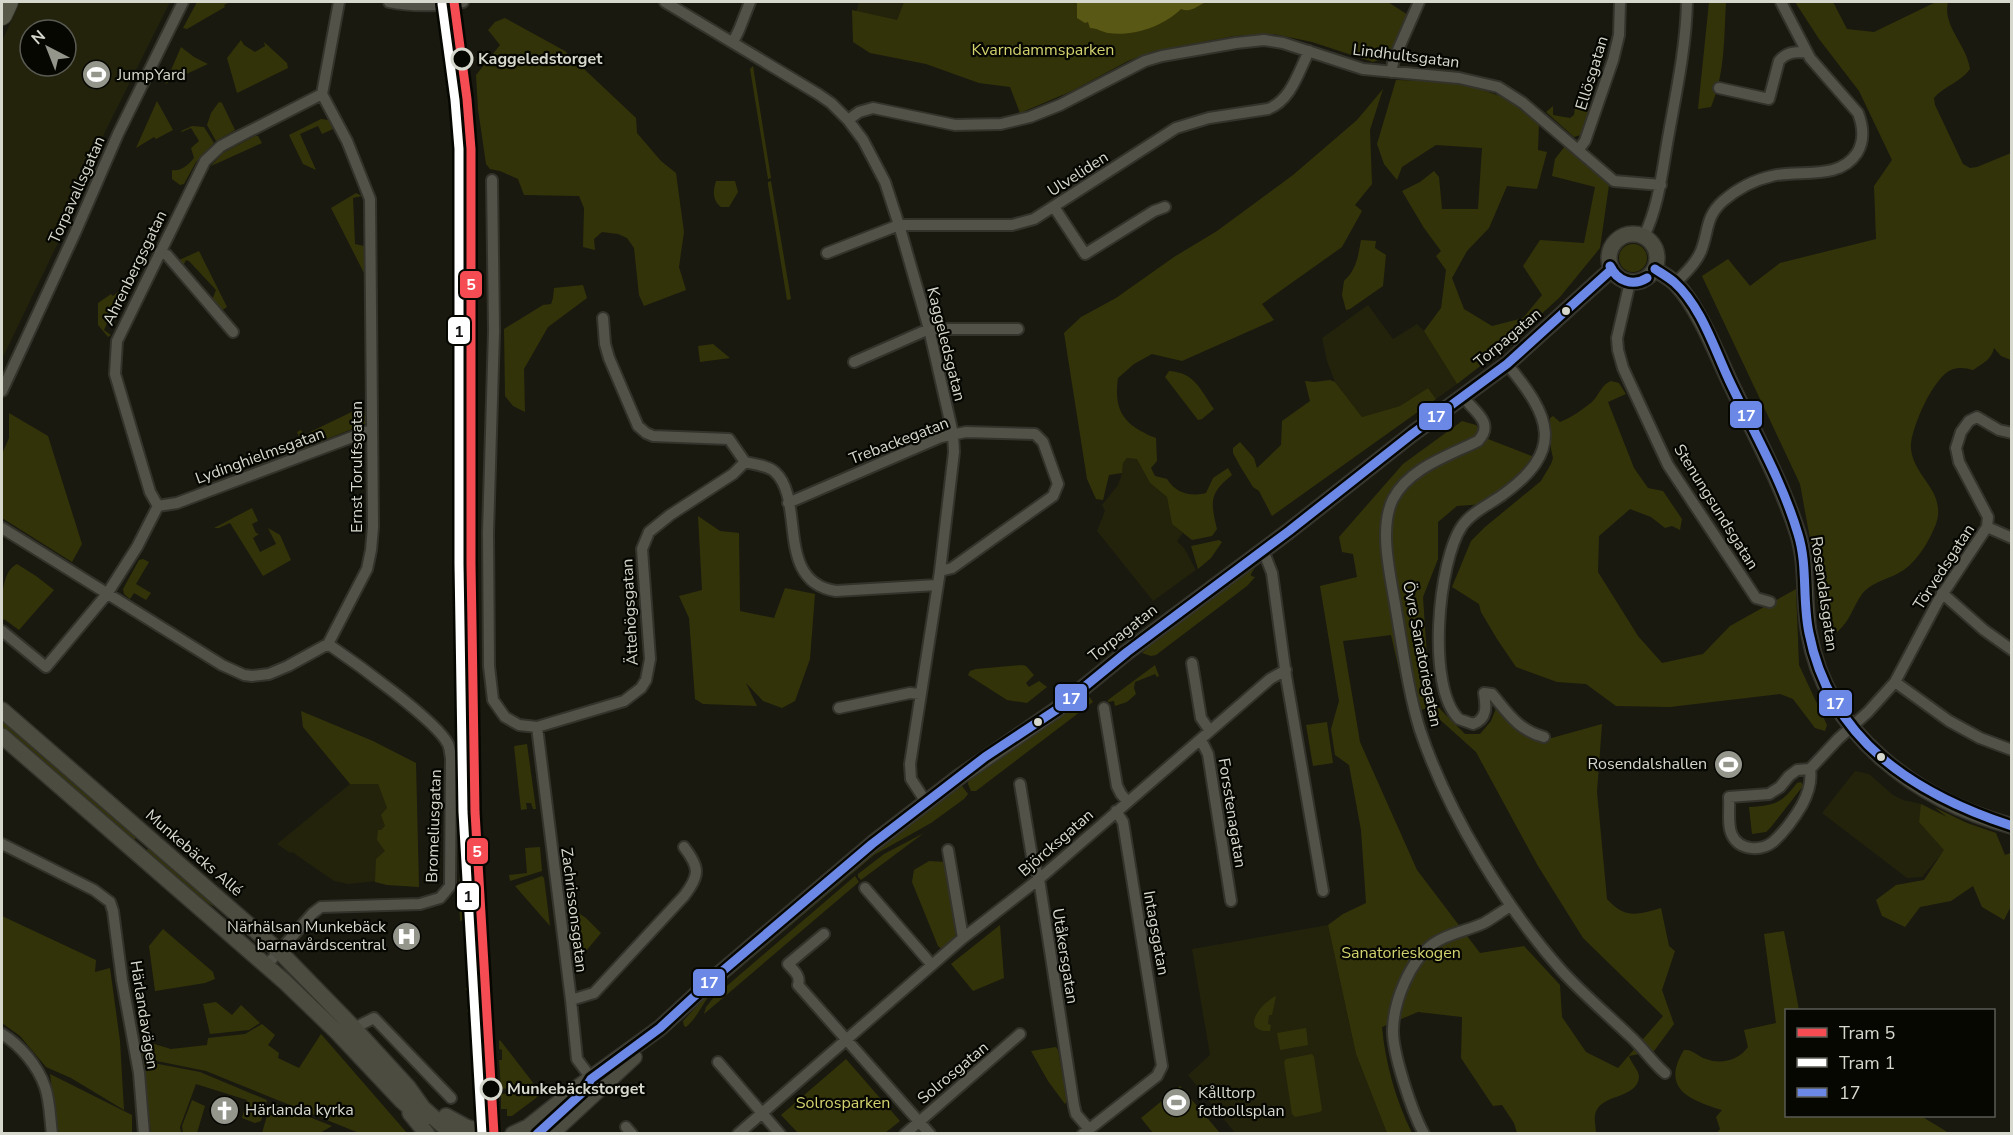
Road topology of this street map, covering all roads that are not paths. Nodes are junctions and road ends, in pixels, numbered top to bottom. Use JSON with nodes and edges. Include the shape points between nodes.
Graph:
{"nodes":[{"id":1,"x":8,"y":2,"type":"edge"},
{"id":2,"x":183,"y":2,"type":"edge"},
{"id":3,"x":339,"y":2,"type":"edge"},
{"id":4,"x":389,"y":2,"type":"edge"},
{"id":5,"x":463,"y":2,"type":"edge"},
{"id":6,"x":665,"y":2,"type":"edge"},
{"id":7,"x":750,"y":2,"type":"edge"},
{"id":8,"x":1419,"y":2,"type":"edge"},
{"id":9,"x":1620,"y":2,"type":"edge"},
{"id":10,"x":1687,"y":2,"type":"edge"},
{"id":11,"x":1781,"y":2,"type":"edge"},
{"id":12,"x":2,"y":15,"type":"edge"},
{"id":13,"x":732,"y":42,"type":"junction"},
{"id":14,"x":1309,"y":51,"type":"junction"},
{"id":15,"x":1806,"y":52,"type":"junction"},
{"id":16,"x":1390,"y":72,"type":"junction"},
{"id":17,"x":1719,"y":88,"type":"dead end"},
{"id":18,"x":322,"y":94,"type":"junction"},
{"id":19,"x":848,"y":120,"type":"junction"},
{"id":20,"x":1579,"y":149,"type":"junction"},
{"id":21,"x":492,"y":180,"type":"dead end"},
{"id":22,"x":1661,"y":185,"type":"junction"},
{"id":23,"x":1054,"y":207,"type":"junction"},
{"id":24,"x":1165,"y":207,"type":"dead end"},
{"id":25,"x":899,"y":225,"type":"junction"},
{"id":26,"x":1644,"y":236,"type":"junction"},
{"id":27,"x":160,"y":252,"type":"junction"},
{"id":28,"x":827,"y":254,"type":"dead end"},
{"id":29,"x":1612,"y":269,"type":"junction"},
{"id":30,"x":1655,"y":269,"type":"junction"},
{"id":31,"x":1630,"y":282,"type":"junction"},
{"id":32,"x":1675,"y":283,"type":"junction"},
{"id":33,"x":603,"y":318,"type":"dead end"},
{"id":34,"x":929,"y":329,"type":"junction"},
{"id":35,"x":1018,"y":329,"type":"dead end"},
{"id":36,"x":233,"y":332,"type":"dead end"},
{"id":37,"x":854,"y":362,"type":"dead end"},
{"id":38,"x":1507,"y":364,"type":"junction"},
{"id":39,"x":2,"y":391,"type":"edge"},
{"id":40,"x":1463,"y":397,"type":"junction"},
{"id":41,"x":371,"y":430,"type":"junction"},
{"id":42,"x":2012,"y":433,"type":"edge"},
{"id":43,"x":952,"y":434,"type":"junction"},
{"id":44,"x":745,"y":462,"type":"junction"},
{"id":45,"x":788,"y":503,"type":"junction"},
{"id":46,"x":158,"y":506,"type":"junction"},
{"id":47,"x":1987,"y":527,"type":"junction"},
{"id":48,"x":2,"y":528,"type":"edge"},
{"id":49,"x":2012,"y":538,"type":"edge"},
{"id":50,"x":1263,"y":550,"type":"junction"},
{"id":51,"x":940,"y":571,"type":"junction"},
{"id":52,"x":937,"y":585,"type":"junction"},
{"id":53,"x":1942,"y":593,"type":"junction"},
{"id":54,"x":107,"y":594,"type":"junction"},
{"id":55,"x":1770,"y":602,"type":"dead end"},
{"id":56,"x":2,"y":631,"type":"edge"},
{"id":57,"x":328,"y":644,"type":"junction"},
{"id":58,"x":2012,"y":650,"type":"edge"},
{"id":59,"x":1192,"y":663,"type":"dead end"},
{"id":60,"x":1286,"y":670,"type":"junction"},
{"id":61,"x":1895,"y":682,"type":"junction"},
{"id":62,"x":920,"y":694,"type":"junction"},
{"id":63,"x":839,"y":708,"type":"dead end"},
{"id":64,"x":1104,"y":708,"type":"dead end"},
{"id":65,"x":2,"y":710,"type":"edge"},
{"id":66,"x":537,"y":727,"type":"junction"},
{"id":67,"x":1851,"y":728,"type":"junction"},
{"id":68,"x":1210,"y":731,"type":"junction"},
{"id":69,"x":2,"y":736,"type":"edge"},
{"id":70,"x":1544,"y":737,"type":"dead end"},
{"id":71,"x":1201,"y":740,"type":"junction"},
{"id":72,"x":2012,"y":750,"type":"edge"},
{"id":73,"x":1810,"y":769,"type":"junction"},
{"id":74,"x":1020,"y":784,"type":"dead end"},
{"id":75,"x":926,"y":802,"type":"junction"},
{"id":76,"x":1128,"y":802,"type":"junction"},
{"id":77,"x":1116,"y":811,"type":"junction"},
{"id":78,"x":2012,"y":826,"type":"edge"},
{"id":79,"x":2,"y":844,"type":"edge"},
{"id":80,"x":684,"y":847,"type":"dead end"},
{"id":81,"x":948,"y":850,"type":"dead end"},
{"id":82,"x":1039,"y":879,"type":"junction"},
{"id":83,"x":865,"y":888,"type":"dead end"},
{"id":84,"x":1323,"y":891,"type":"dead end"},
{"id":85,"x":1234,"y":895,"type":"dead end"},
{"id":86,"x":1511,"y":906,"type":"junction"},
{"id":87,"x":824,"y":934,"type":"dead end"},
{"id":88,"x":963,"y":938,"type":"junction"},
{"id":89,"x":280,"y":952,"type":"junction"},
{"id":90,"x":932,"y":965,"type":"junction"},
{"id":91,"x":266,"y":966,"type":"junction"},
{"id":92,"x":572,"y":1000,"type":"junction"},
{"id":93,"x":354,"y":1028,"type":"junction"},
{"id":94,"x":2,"y":1034,"type":"edge"},
{"id":95,"x":1020,"y":1034,"type":"dead end"},
{"id":96,"x":847,"y":1040,"type":"junction"},
{"id":97,"x":718,"y":1062,"type":"dead end"},
{"id":98,"x":1665,"y":1072,"type":"dead end"},
{"id":99,"x":595,"y":1084,"type":"junction"},
{"id":100,"x":405,"y":1094,"type":"junction"},
{"id":101,"x":451,"y":1098,"type":"dead end"},
{"id":102,"x":761,"y":1113,"type":"junction"},
{"id":103,"x":920,"y":1121,"type":"junction"},
{"id":104,"x":1086,"y":1131,"type":"edge"},
{"id":105,"x":52,"y":1134,"type":"edge"},
{"id":106,"x":144,"y":1134,"type":"edge"},
{"id":107,"x":427,"y":1134,"type":"edge"},
{"id":108,"x":439,"y":1134,"type":"edge"},
{"id":109,"x":456,"y":1134,"type":"edge"},
{"id":110,"x":489,"y":1134,"type":"edge"},
{"id":111,"x":513,"y":1134,"type":"edge"},
{"id":112,"x":536,"y":1134,"type":"edge"},
{"id":113,"x":551,"y":1134,"type":"edge"},
{"id":114,"x":738,"y":1134,"type":"edge"},
{"id":115,"x":780,"y":1134,"type":"edge"},
{"id":116,"x":905,"y":1134,"type":"edge"},
{"id":117,"x":930,"y":1134,"type":"edge"},
{"id":118,"x":1424,"y":1134,"type":"edge"}],
"edges":[{"from":1,"to":12,"type":"highway"},
{"from":2,"to":39,"type":"street","name":"Torpavallsgatan","via":[[118,134]]},
{"from":3,"to":18,"type":"street"},
{"from":4,"to":5,"type":"street","via":[[426,6]]},
{"from":6,"to":13,"type":"street","name":"Kaggeledsgatan"},
{"from":7,"to":13,"type":"street"},
{"from":8,"to":16,"type":"street"},
{"from":9,"to":20,"type":"street","name":"Ellösgatan","via":[[1613,60]]},
{"from":10,"to":22,"type":"street"},
{"from":11,"to":15,"type":"street"},
{"from":13,"to":19,"type":"street","name":"Kaggeledsgatan","via":[[818,93]]},
{"from":14,"to":16,"type":"street","name":"Lindhultsgatan","via":[[1362,69]]},
{"from":14,"to":19,"type":"street","name":"Lindhultsgatan","via":[[1284,43],[1252,40],[1162,56],[1129,68],[1060,105],[1001,124],[955,125],[873,108]]},
{"from":14,"to":23,"type":"street","name":"Ulveliden","via":[[1286,96],[1276,106],[1176,128]]},
{"from":15,"to":17,"type":"street","via":[[1790,53],[1779,61],[1769,99]]},
{"from":15,"to":32,"type":"street","via":[[1858,113],[1862,130],[1860,148],[1844,167],[1770,176],[1731,194],[1713,212],[1701,249]]},
{"from":16,"to":20,"type":"street","name":"Lindhultsgatan","via":[[1459,78],[1498,87]]},
{"from":18,"to":27,"type":"street","name":"Ahrenbergsgatan","via":[[212,153],[198,173]]},
{"from":18,"to":41,"type":"street","name":"Ernst Torulfsgatan","via":[[347,141],[370,199]]},
{"from":19,"to":25,"type":"street","name":"Kaggeledsgatan","via":[[885,182]]},
{"from":20,"to":22,"type":"street","name":"Lindhultsgatan","via":[[1614,181]]},
{"from":21,"to":66,"type":"street","via":[[494,331],[488,532],[491,690],[496,707],[505,717]]},
{"from":22,"to":26,"type":"street"},
{"from":23,"to":24,"type":"street","via":[[1085,254]]},
{"from":23,"to":25,"type":"street","name":"Ulveliden","via":[[1034,219],[1012,225]]},
{"from":25,"to":28,"type":"street","name":"Ulveliden"},
{"from":25,"to":34,"type":"street","name":"Kaggeledsgatan"},
{"from":26,"to":29,"type":"street","via":[[1631,234],[1616,240],[1609,254]]},
{"from":26,"to":30,"type":"street","via":[[1656,249]]},
{"from":27,"to":36,"type":"street","via":[[167,255]]},
{"from":27,"to":46,"type":"street","name":"Ahrenbergsgatan","via":[[117,341],[114,360],[150,492]]},
{"from":29,"to":31,"type":"street","via":[[1620,279]]},
{"from":29,"to":38,"type":"street","name":"Torpagatan"},
{"from":30,"to":31,"type":"street","via":[[1648,278]]},
{"from":30,"to":32,"type":"street","name":"Rosendalsgatan"},
{"from":31,"to":55,"type":"street","name":"Stenungsundsgatan","via":[[1617,338],[1623,368],[1679,484],[1756,598]]},
{"from":32,"to":67,"type":"street","name":"Rosendalsgatan","via":[[1718,356],[1791,514],[1804,556],[1808,631],[1816,667]]},
{"from":33,"to":44,"type":"street","via":[[609,358],[638,426],[653,436],[729,439]]},
{"from":34,"to":35,"type":"street"},
{"from":34,"to":37,"type":"street"},
{"from":34,"to":43,"type":"street","name":"Kaggeledsgatan"},
{"from":38,"to":40,"type":"street","name":"Torpagatan"},
{"from":38,"to":70,"type":"street","via":[[1538,406],[1544,446],[1530,472],[1463,524],[1457,534],[1444,574],[1438,657],[1448,700],[1459,719],[1473,724],[1482,720],[1484,693],[1488,692],[1522,729]]},
{"from":40,"to":50,"type":"street","name":"Torpagatan"},
{"from":40,"to":86,"type":"street","name":"Övre Sanatoriegatan","via":[[1483,420],[1484,435],[1426,466],[1402,484],[1393,498],[1385,535],[1404,660],[1420,730],[1464,828]]},
{"from":41,"to":46,"type":"street","name":"Lydinghielmsgatan","via":[[177,503]]},
{"from":41,"to":57,"type":"street","name":"Ernst Torulfsgatan","via":[[371,550],[367,569]]},
{"from":42,"to":47,"type":"street","name":"Törvedsgatan","via":[[1977,417],[1969,421],[1957,440],[1957,456],[1988,517]]},
{"from":43,"to":45,"type":"street","name":"Trebackegatan"},
{"from":43,"to":51,"type":"street","name":"Kaggeledsgatan","via":[[954,452]]},
{"from":43,"to":51,"type":"street","name":"Trebackegatan","via":[[1035,434],[1043,442],[1058,484],[1053,496],[952,568]]},
{"from":44,"to":45,"type":"street","via":[[773,470],[782,480]]},
{"from":44,"to":66,"type":"street","name":"Ättehögsgatan","via":[[649,532],[642,549],[650,659],[646,680],[640,688],[624,701]]},
{"from":45,"to":52,"type":"street","via":[[798,562],[826,590]]},
{"from":46,"to":54,"type":"street"},
{"from":47,"to":49,"type":"street"},
{"from":47,"to":53,"type":"street","name":"Törvedsgatan"},
{"from":48,"to":54,"type":"street"},
{"from":50,"to":60,"type":"street","via":[[1272,573]]},
{"from":50,"to":75,"type":"street","name":"Torpagatan","via":[[1056,710]]},
{"from":51,"to":52,"type":"street","name":"Kaggeledsgatan"},
{"from":52,"to":62,"type":"street","name":"Kaggeledsgatan"},
{"from":53,"to":58,"type":"street"},
{"from":53,"to":61,"type":"street","name":"Törvedsgatan"},
{"from":54,"to":56,"type":"street","via":[[46,667]]},
{"from":54,"to":57,"type":"street","via":[[244,675],[269,674]]},
{"from":57,"to":89,"type":"street","name":"Bromeliusgatan","via":[[419,714],[448,744],[451,881],[440,898],[420,904],[321,907]]},
{"from":59,"to":68,"type":"street","via":[[1201,718]]},
{"from":60,"to":68,"type":"street","name":"Björcksgatan"},
{"from":60,"to":84,"type":"street"},
{"from":61,"to":67,"type":"street","name":"Törvedsgatan"},
{"from":61,"to":72,"type":"street","via":[[1958,726]]},
{"from":62,"to":63,"type":"street"},
{"from":62,"to":75,"type":"street","name":"Kaggeledsgatan","via":[[910,764],[911,778]]},
{"from":64,"to":76,"type":"street","via":[[1117,786]]},
{"from":65,"to":89,"type":"street","name":"Munkebäcks Allé"},
{"from":66,"to":92,"type":"street","name":"Zachrissonsgatan"},
{"from":67,"to":73,"type":"street","name":"Törvedsgatan"},
{"from":67,"to":78,"type":"street","name":"Rosendalsgatan","via":[[1873,752],[1909,780],[1975,814]]},
{"from":68,"to":71,"type":"street","name":"Björcksgatan"},
{"from":69,"to":91,"type":"street","name":"Munkebäcks Allé"},
{"from":71,"to":76,"type":"street","name":"Björcksgatan"},
{"from":71,"to":85,"type":"street","name":"Forsstenagatan","via":[[1208,754]]},
{"from":73,"to":73,"type":"street","via":[[1811,780],[1803,803],[1778,836],[1768,845],[1748,848],[1738,842],[1730,826],[1729,797],[1769,794],[1797,770]]},
{"from":74,"to":82,"type":"street","name":"Utåkersgatan"},
{"from":75,"to":99,"type":"street","name":"Torpagatan","via":[[720,973]]},
{"from":76,"to":77,"type":"street","name":"Björcksgatan"},
{"from":77,"to":82,"type":"street","name":"Björcksgatan"},
{"from":77,"to":104,"type":"street","name":"Intagsgatan","via":[[1123,822],[1162,1068]]},
{"from":79,"to":106,"type":"street","name":"Härlandavägen","via":[[94,890],[110,902],[139,1073]]},
{"from":80,"to":92,"type":"street","via":[[694,862],[695,882],[594,993]]},
{"from":81,"to":88,"type":"street"},
{"from":82,"to":88,"type":"street","name":"Björcksgatan"},
{"from":82,"to":104,"type":"street","name":"Utåkersgatan","via":[[1076,1114]]},
{"from":83,"to":90,"type":"street"},
{"from":86,"to":98,"type":"street","name":"Övre Sanatoriegatan","via":[[1562,971]]},
{"from":86,"to":118,"type":"street","via":[[1432,945],[1422,954],[1403,987],[1393,1028],[1394,1046],[1415,1118]]},
{"from":87,"to":96,"type":"street","via":[[789,964],[797,975],[798,985]]},
{"from":88,"to":90,"type":"street","name":"Björcksgatan"},
{"from":89,"to":91,"type":"street","name":"Bromeliusgatan"},
{"from":89,"to":93,"type":"street","name":"Munkebäcks Allé"},
{"from":90,"to":96,"type":"street","name":"Björcksgatan"},
{"from":91,"to":100,"type":"street","name":"Munkebäcks Allé"},
{"from":92,"to":99,"type":"street","name":"Zachrissonsgatan","via":[[577,1059]]},
{"from":93,"to":100,"type":"street","name":"Munkebäcks Allé"},
{"from":93,"to":101,"type":"street","via":[[374,1018]]},
{"from":94,"to":105,"type":"street","via":[[33,1064],[45,1087]]},
{"from":95,"to":103,"type":"street","name":"Solrosgatan"},
{"from":96,"to":102,"type":"street","name":"Björcksgatan"},
{"from":96,"to":103,"type":"street"},
{"from":97,"to":102,"type":"street"},
{"from":99,"to":111,"type":"street","name":"Torpagatan"},
{"from":99,"to":112,"type":"street","name":"Torpagatan"},
{"from":99,"to":113,"type":"street","name":"Torpagatan"},
{"from":100,"to":107,"type":"street","name":"Munkebäcks Allé"},
{"from":100,"to":108,"type":"street","name":"Munkebäcks Allé"},
{"from":100,"to":109,"type":"street","name":"Munkebäcks Allé"},
{"from":100,"to":110,"type":"street","via":[[458,1123]]},
{"from":102,"to":114,"type":"street","name":"Björcksgatan"},
{"from":102,"to":115,"type":"street"},
{"from":103,"to":116,"type":"street","name":"Solrosgatan"},
{"from":103,"to":117,"type":"street"}]}
